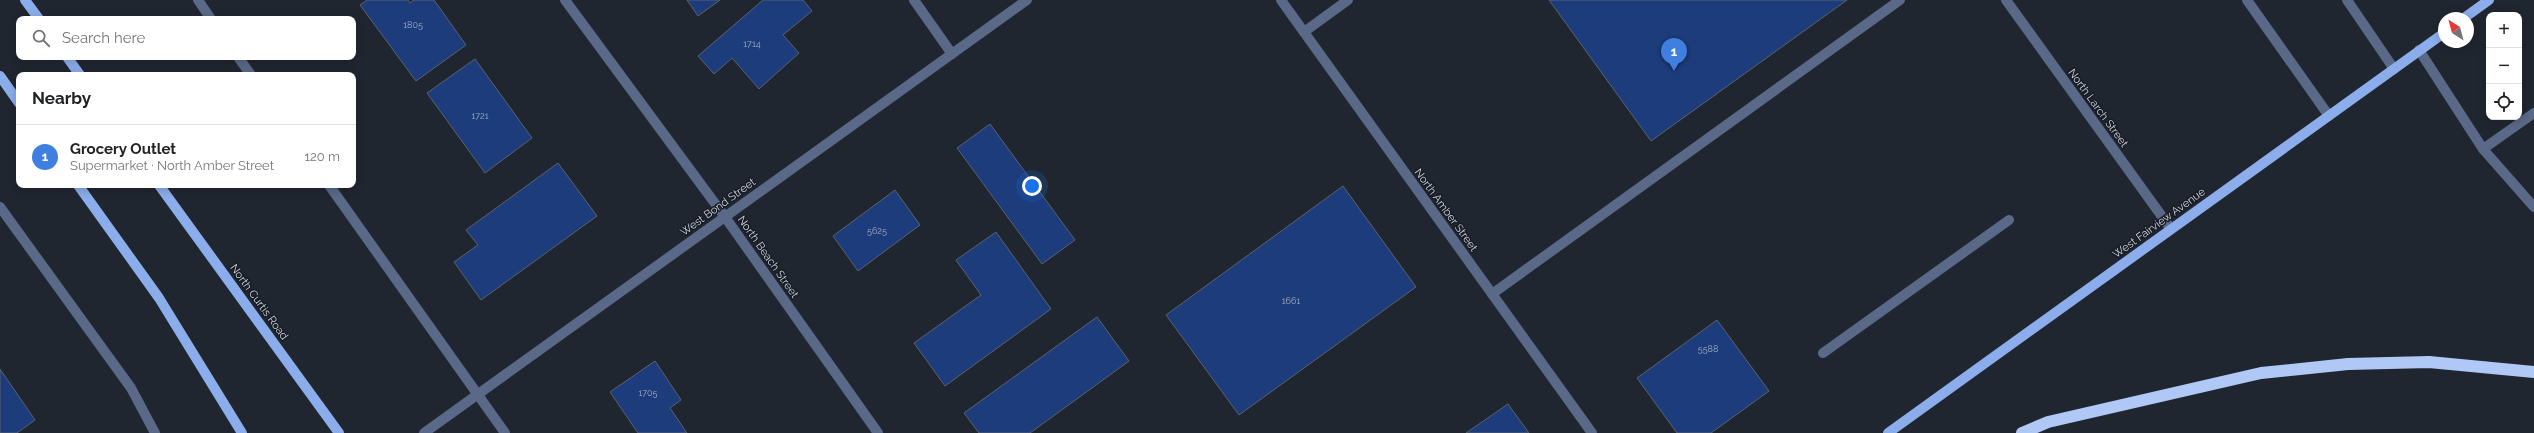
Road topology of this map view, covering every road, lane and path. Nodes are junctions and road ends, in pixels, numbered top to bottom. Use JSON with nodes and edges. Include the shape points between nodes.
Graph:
{"nodes":[{"id":1,"x":25,"y":0,"type":"edge"},
{"id":2,"x":198,"y":0,"type":"edge"},
{"id":3,"x":565,"y":0,"type":"edge"},
{"id":4,"x":914,"y":0,"type":"edge"},
{"id":5,"x":1027,"y":0,"type":"edge"},
{"id":6,"x":1281,"y":0,"type":"edge"},
{"id":7,"x":1348,"y":0,"type":"edge"},
{"id":8,"x":1900,"y":0,"type":"edge"},
{"id":9,"x":2006,"y":0,"type":"edge"},
{"id":10,"x":2247,"y":0,"type":"edge"},
{"id":11,"x":2346,"y":0,"type":"edge"},
{"id":12,"x":2489,"y":0,"type":"edge"},
{"id":13,"x":2472,"y":12,"type":"edge"},
{"id":14,"x":37,"y":16,"type":"edge"},
{"id":15,"x":209,"y":16,"type":"edge"},
{"id":16,"x":1304,"y":32,"type":"junction"},
{"id":17,"x":2438,"y":37,"type":"edge"},
{"id":18,"x":2419,"y":50,"type":"junction"},
{"id":19,"x":952,"y":54,"type":"junction"},
{"id":20,"x":69,"y":60,"type":"edge"},
{"id":21,"x":240,"y":60,"type":"edge"},
{"id":22,"x":2394,"y":69,"type":"junction"},
{"id":23,"x":78,"y":72,"type":"edge"},
{"id":24,"x":249,"y":72,"type":"edge"},
{"id":25,"x":0,"y":76,"type":"edge"},
{"id":26,"x":16,"y":99,"type":"edge"},
{"id":27,"x":2534,"y":113,"type":"edge"},
{"id":28,"x":2330,"y":116,"type":"junction"},
{"id":29,"x":2483,"y":149,"type":"junction"},
{"id":30,"x":80,"y":188,"type":"edge"},
{"id":31,"x":161,"y":188,"type":"edge"},
{"id":32,"x":331,"y":188,"type":"edge"},
{"id":33,"x":2534,"y":206,"type":"edge"},
{"id":34,"x":0,"y":207,"type":"edge"},
{"id":35,"x":724,"y":217,"type":"junction"},
{"id":36,"x":2009,"y":220,"type":"dead end"},
{"id":37,"x":2171,"y":229,"type":"junction"},
{"id":38,"x":1492,"y":294,"type":"junction"},
{"id":39,"x":1823,"y":352,"type":"dead end"},
{"id":40,"x":2534,"y":372,"type":"edge"},
{"id":41,"x":478,"y":394,"type":"junction"},
{"id":42,"x":155,"y":433,"type":"edge"},
{"id":43,"x":242,"y":433,"type":"edge"},
{"id":44,"x":339,"y":433,"type":"edge"},
{"id":45,"x":424,"y":433,"type":"edge"},
{"id":46,"x":505,"y":433,"type":"edge"},
{"id":47,"x":878,"y":433,"type":"edge"},
{"id":48,"x":1592,"y":433,"type":"edge"},
{"id":49,"x":1888,"y":433,"type":"edge"},
{"id":50,"x":2022,"y":433,"type":"edge"}],
"edges":[{"from":1,"to":14,"type":"main road"},
{"from":2,"to":15,"type":"street"},
{"from":3,"to":35,"type":"street","name":"North Beach Street"},
{"from":4,"to":19,"type":"street"},
{"from":5,"to":19,"type":"street","name":"West Bond Street"},
{"from":6,"to":16,"type":"street","name":"North Amber Street"},
{"from":7,"to":16,"type":"street"},
{"from":8,"to":38,"type":"street"},
{"from":9,"to":37,"type":"street","name":"North Larch Street"},
{"from":10,"to":28,"type":"street"},
{"from":11,"to":22,"type":"street"},
{"from":12,"to":13,"type":"main road"},
{"from":16,"to":38,"type":"street","name":"North Amber Street"},
{"from":17,"to":18,"type":"main road","name":"West Fairview Avenue"},
{"from":18,"to":22,"type":"main road","name":"West Fairview Avenue"},
{"from":18,"to":29,"type":"street"},
{"from":19,"to":35,"type":"street","name":"West Bond Street"},
{"from":20,"to":23,"type":"main road"},
{"from":21,"to":24,"type":"street"},
{"from":22,"to":28,"type":"main road","name":"West Fairview Avenue"},
{"from":25,"to":26,"type":"main road"},
{"from":27,"to":29,"type":"street"},
{"from":28,"to":37,"type":"main road","name":"West Fairview Avenue"},
{"from":29,"to":33,"type":"street"},
{"from":30,"to":43,"type":"main road","via":[[159,298]]},
{"from":31,"to":44,"type":"main road","name":"North Curtis Road"},
{"from":32,"to":41,"type":"street"},
{"from":34,"to":42,"type":"street","via":[[131,388]]},
{"from":35,"to":41,"type":"street","name":"West Bond Street"},
{"from":35,"to":47,"type":"street","name":"North Beach Street"},
{"from":36,"to":39,"type":"street"},
{"from":37,"to":49,"type":"main road","name":"West Fairview Avenue"},
{"from":38,"to":48,"type":"street","name":"North Amber Street"},
{"from":40,"to":50,"type":"highway","via":[[2429,362],[2348,364],[2261,373],[2048,422]]},
{"from":41,"to":45,"type":"street","name":"West Bond Street"},
{"from":41,"to":46,"type":"street"}]}
